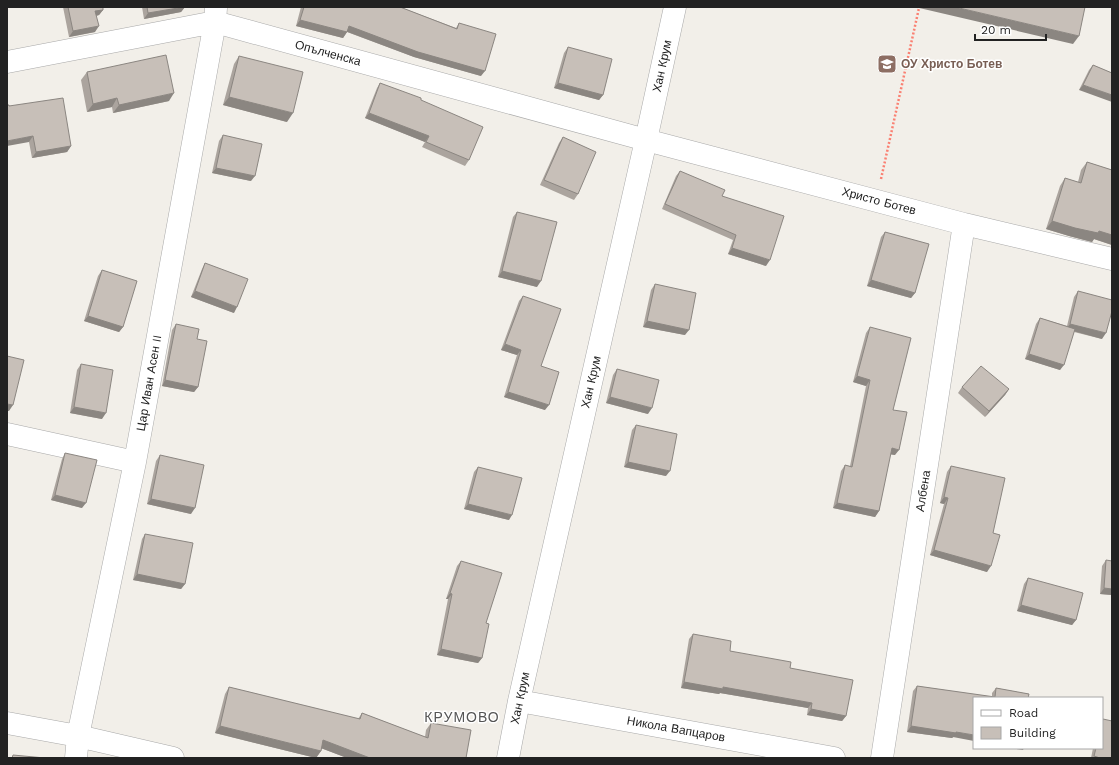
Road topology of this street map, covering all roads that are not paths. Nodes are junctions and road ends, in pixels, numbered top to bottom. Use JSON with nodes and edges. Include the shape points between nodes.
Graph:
{"nodes":[{"id":1,"x":675,"y":7,"type":"edge"},
{"id":2,"x":216,"y":15,"type":"edge"},
{"id":3,"x":7,"y":62,"type":"edge"},
{"id":4,"x":646,"y":140,"type":"junction"},
{"id":5,"x":964,"y":224,"type":"junction"},
{"id":6,"x":1112,"y":260,"type":"edge"},
{"id":7,"x":7,"y":434,"type":"edge"},
{"id":8,"x":134,"y":462,"type":"junction"},
{"id":9,"x":519,"y":701,"type":"junction"},
{"id":10,"x":7,"y":723,"type":"edge"},
{"id":11,"x":78,"y":736,"type":"junction"},
{"id":12,"x":76,"y":758,"type":"edge"},
{"id":13,"x":173,"y":758,"type":"edge"},
{"id":14,"x":508,"y":758,"type":"edge"},
{"id":15,"x":834,"y":758,"type":"edge"},
{"id":16,"x":882,"y":758,"type":"edge"}],
"edges":[{"from":1,"to":4,"type":"street","name":"Хан Крум"},
{"from":2,"to":3,"type":"street","name":"Опълченска"},
{"from":2,"to":4,"type":"street","name":"Опълченска"},
{"from":2,"to":8,"type":"street","name":"Цар Иван Асен II"},
{"from":4,"to":5,"type":"street","name":"Христо Ботев"},
{"from":4,"to":9,"type":"street","name":"Хан Крум"},
{"from":5,"to":6,"type":"street","name":"Христо Ботев"},
{"from":5,"to":16,"type":"street","name":"Албена"},
{"from":7,"to":8,"type":"street"},
{"from":8,"to":11,"type":"street","name":"Цар Иван Асен II"},
{"from":9,"to":14,"type":"street","name":"Хан Крум"},
{"from":9,"to":15,"type":"street","name":"Никола Вапцаров"},
{"from":10,"to":11,"type":"street"},
{"from":11,"to":12,"type":"street","name":"Цар Иван Асен II"},
{"from":11,"to":13,"type":"street"}]}
